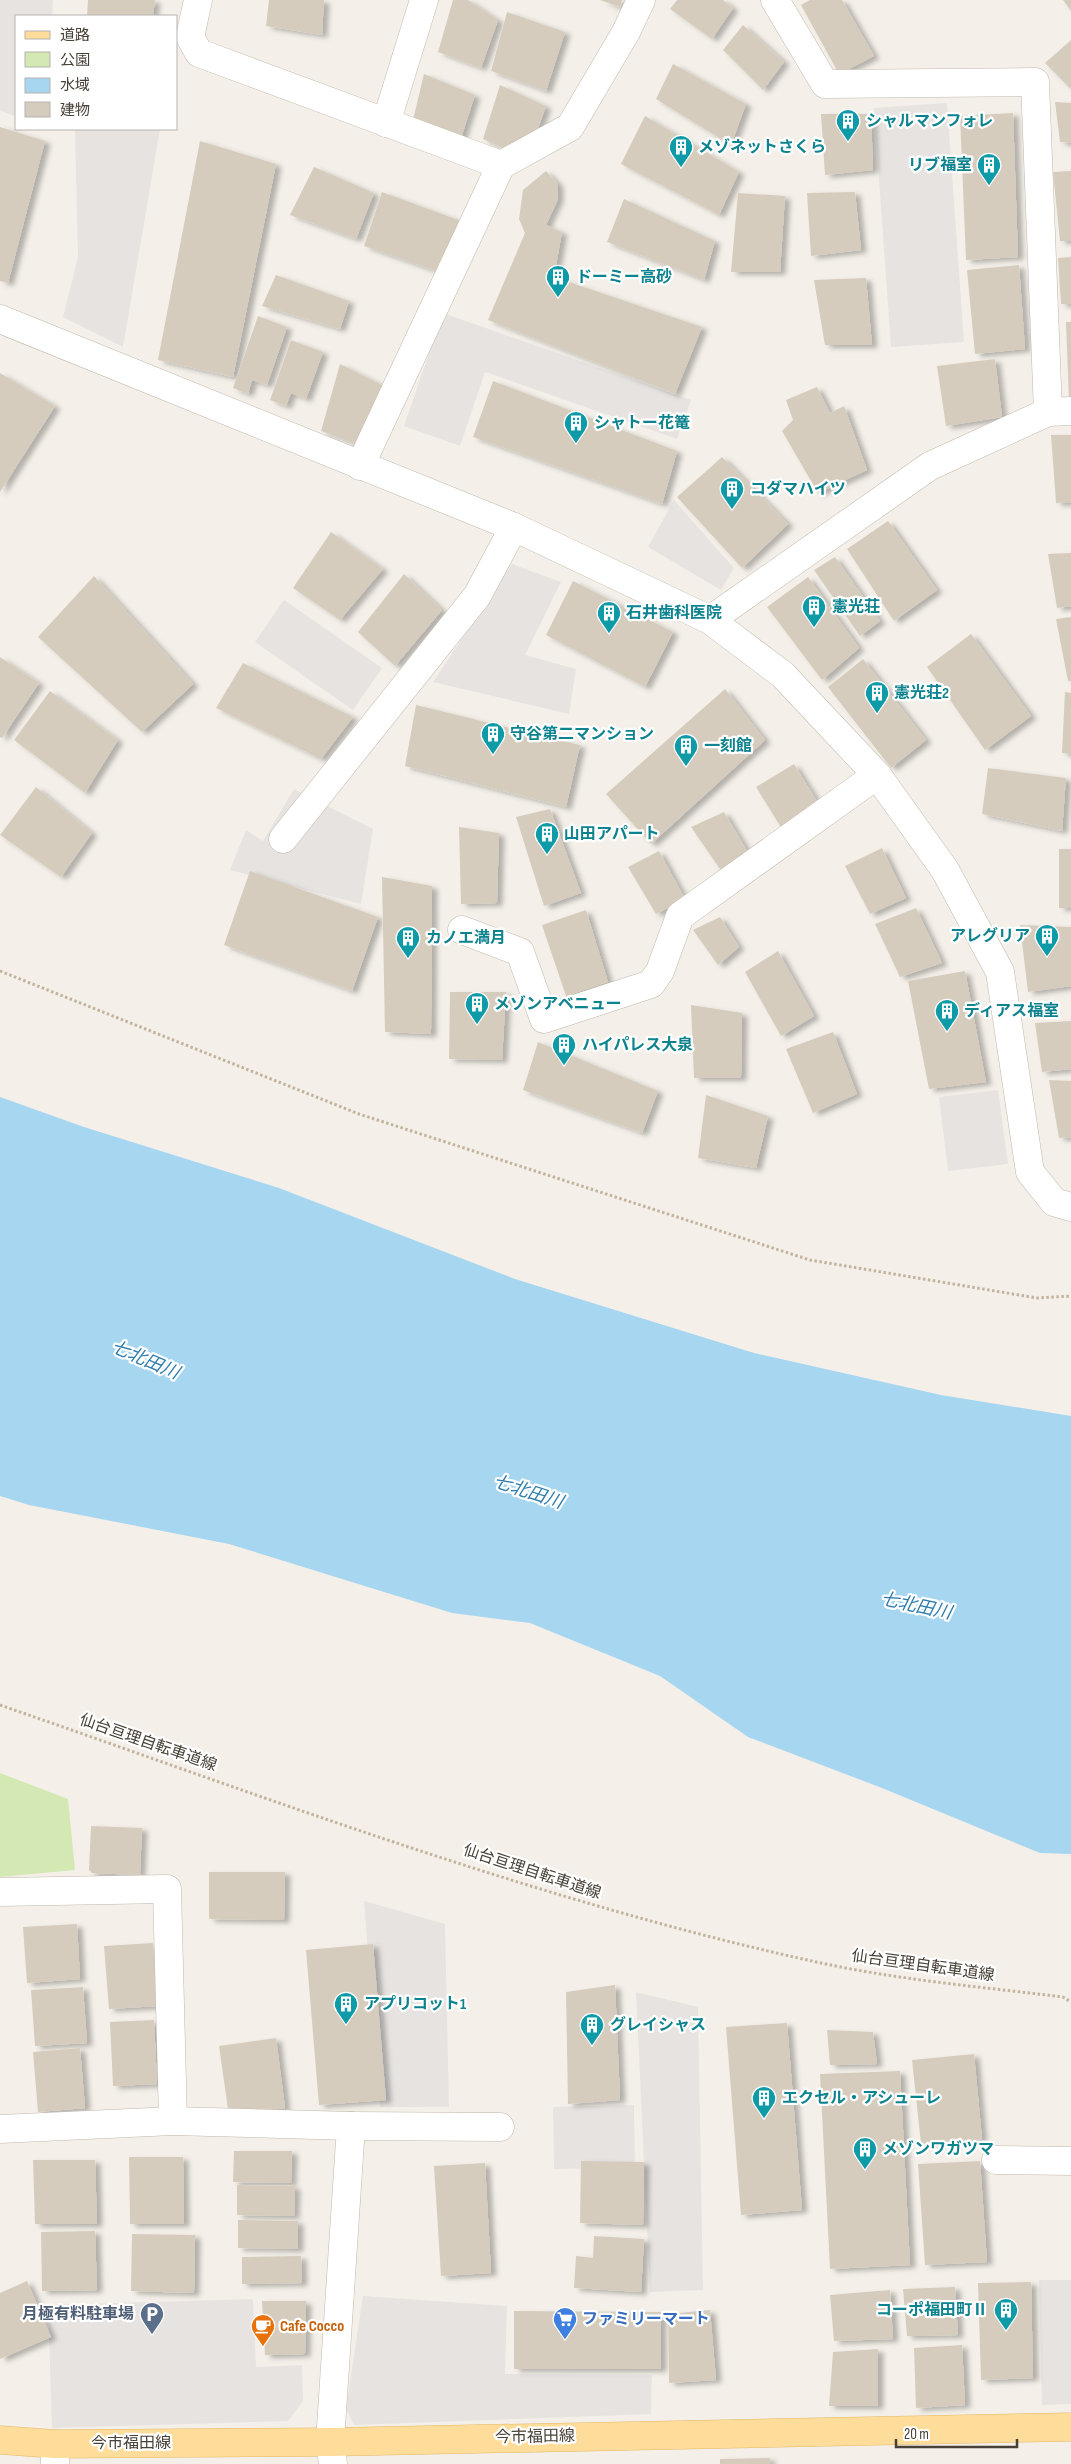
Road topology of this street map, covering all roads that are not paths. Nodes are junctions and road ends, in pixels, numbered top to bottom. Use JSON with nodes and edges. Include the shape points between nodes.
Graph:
{"nodes":[{"id":1,"x":198,"y":0,"type":"edge"},
{"id":2,"x":424,"y":0,"type":"edge"},
{"id":3,"x":641,"y":0,"type":"edge"},
{"id":4,"x":775,"y":0,"type":"edge"},
{"id":5,"x":386,"y":123,"type":"junction"},
{"id":6,"x":501,"y":165,"type":"junction"},
{"id":7,"x":0,"y":319,"type":"edge"},
{"id":8,"x":1059,"y":412,"type":"edge"},
{"id":9,"x":360,"y":466,"type":"junction"},
{"id":10,"x":514,"y":527,"type":"junction"},
{"id":11,"x":710,"y":620,"type":"junction"},
{"id":12,"x":877,"y":775,"type":"junction"},
{"id":13,"x":283,"y":839,"type":"dead end"},
{"id":14,"x":462,"y":930,"type":"dead end"},
{"id":15,"x":1071,"y":1207,"type":"edge"},
{"id":16,"x":0,"y":1892,"type":"edge"},
{"id":17,"x":173,"y":2121,"type":"junction"},
{"id":18,"x":350,"y":2126,"type":"junction"},
{"id":19,"x":500,"y":2126,"type":"dead end"},
{"id":20,"x":0,"y":2129,"type":"edge"},
{"id":21,"x":996,"y":2160,"type":"dead end"},
{"id":22,"x":1071,"y":2161,"type":"edge"},
{"id":23,"x":1071,"y":2427,"type":"edge"},
{"id":24,"x":0,"y":2440,"type":"edge"},
{"id":25,"x":331,"y":2453,"type":"edge"},
{"id":26,"x":55,"y":2454,"type":"edge"}],
"edges":[{"from":1,"to":5,"type":"street","via":[[190,37],[200,53]]},
{"from":2,"to":5,"type":"street"},
{"from":3,"to":6,"type":"street","via":[[570,128]]},
{"from":4,"to":8,"type":"street","via":[[825,84],[1034,82]]},
{"from":5,"to":6,"type":"street"},
{"from":6,"to":9,"type":"street"},
{"from":7,"to":9,"type":"street"},
{"from":8,"to":11,"type":"street","via":[[930,466]]},
{"from":9,"to":10,"type":"street"},
{"from":10,"to":11,"type":"street"},
{"from":10,"to":13,"type":"street","via":[[477,596]]},
{"from":11,"to":12,"type":"street","via":[[783,675]]},
{"from":12,"to":14,"type":"street","via":[[680,916],[660,971],[651,984],[544,1019],[520,952]]},
{"from":12,"to":15,"type":"street","via":[[945,870],[1000,972],[1030,1172],[1054,1202]]},
{"from":16,"to":17,"type":"street","via":[[167,1889]]},
{"from":17,"to":18,"type":"street"},
{"from":17,"to":20,"type":"street"},
{"from":18,"to":19,"type":"street"},
{"from":18,"to":25,"type":"street"},
{"from":21,"to":22,"type":"street"},
{"from":23,"to":25,"type":"main road","name":"今市福田線","via":[[900,2429]]},
{"from":24,"to":26,"type":"main road","name":"今市福田線"},
{"from":25,"to":26,"type":"main road","name":"今市福田線"}]}
